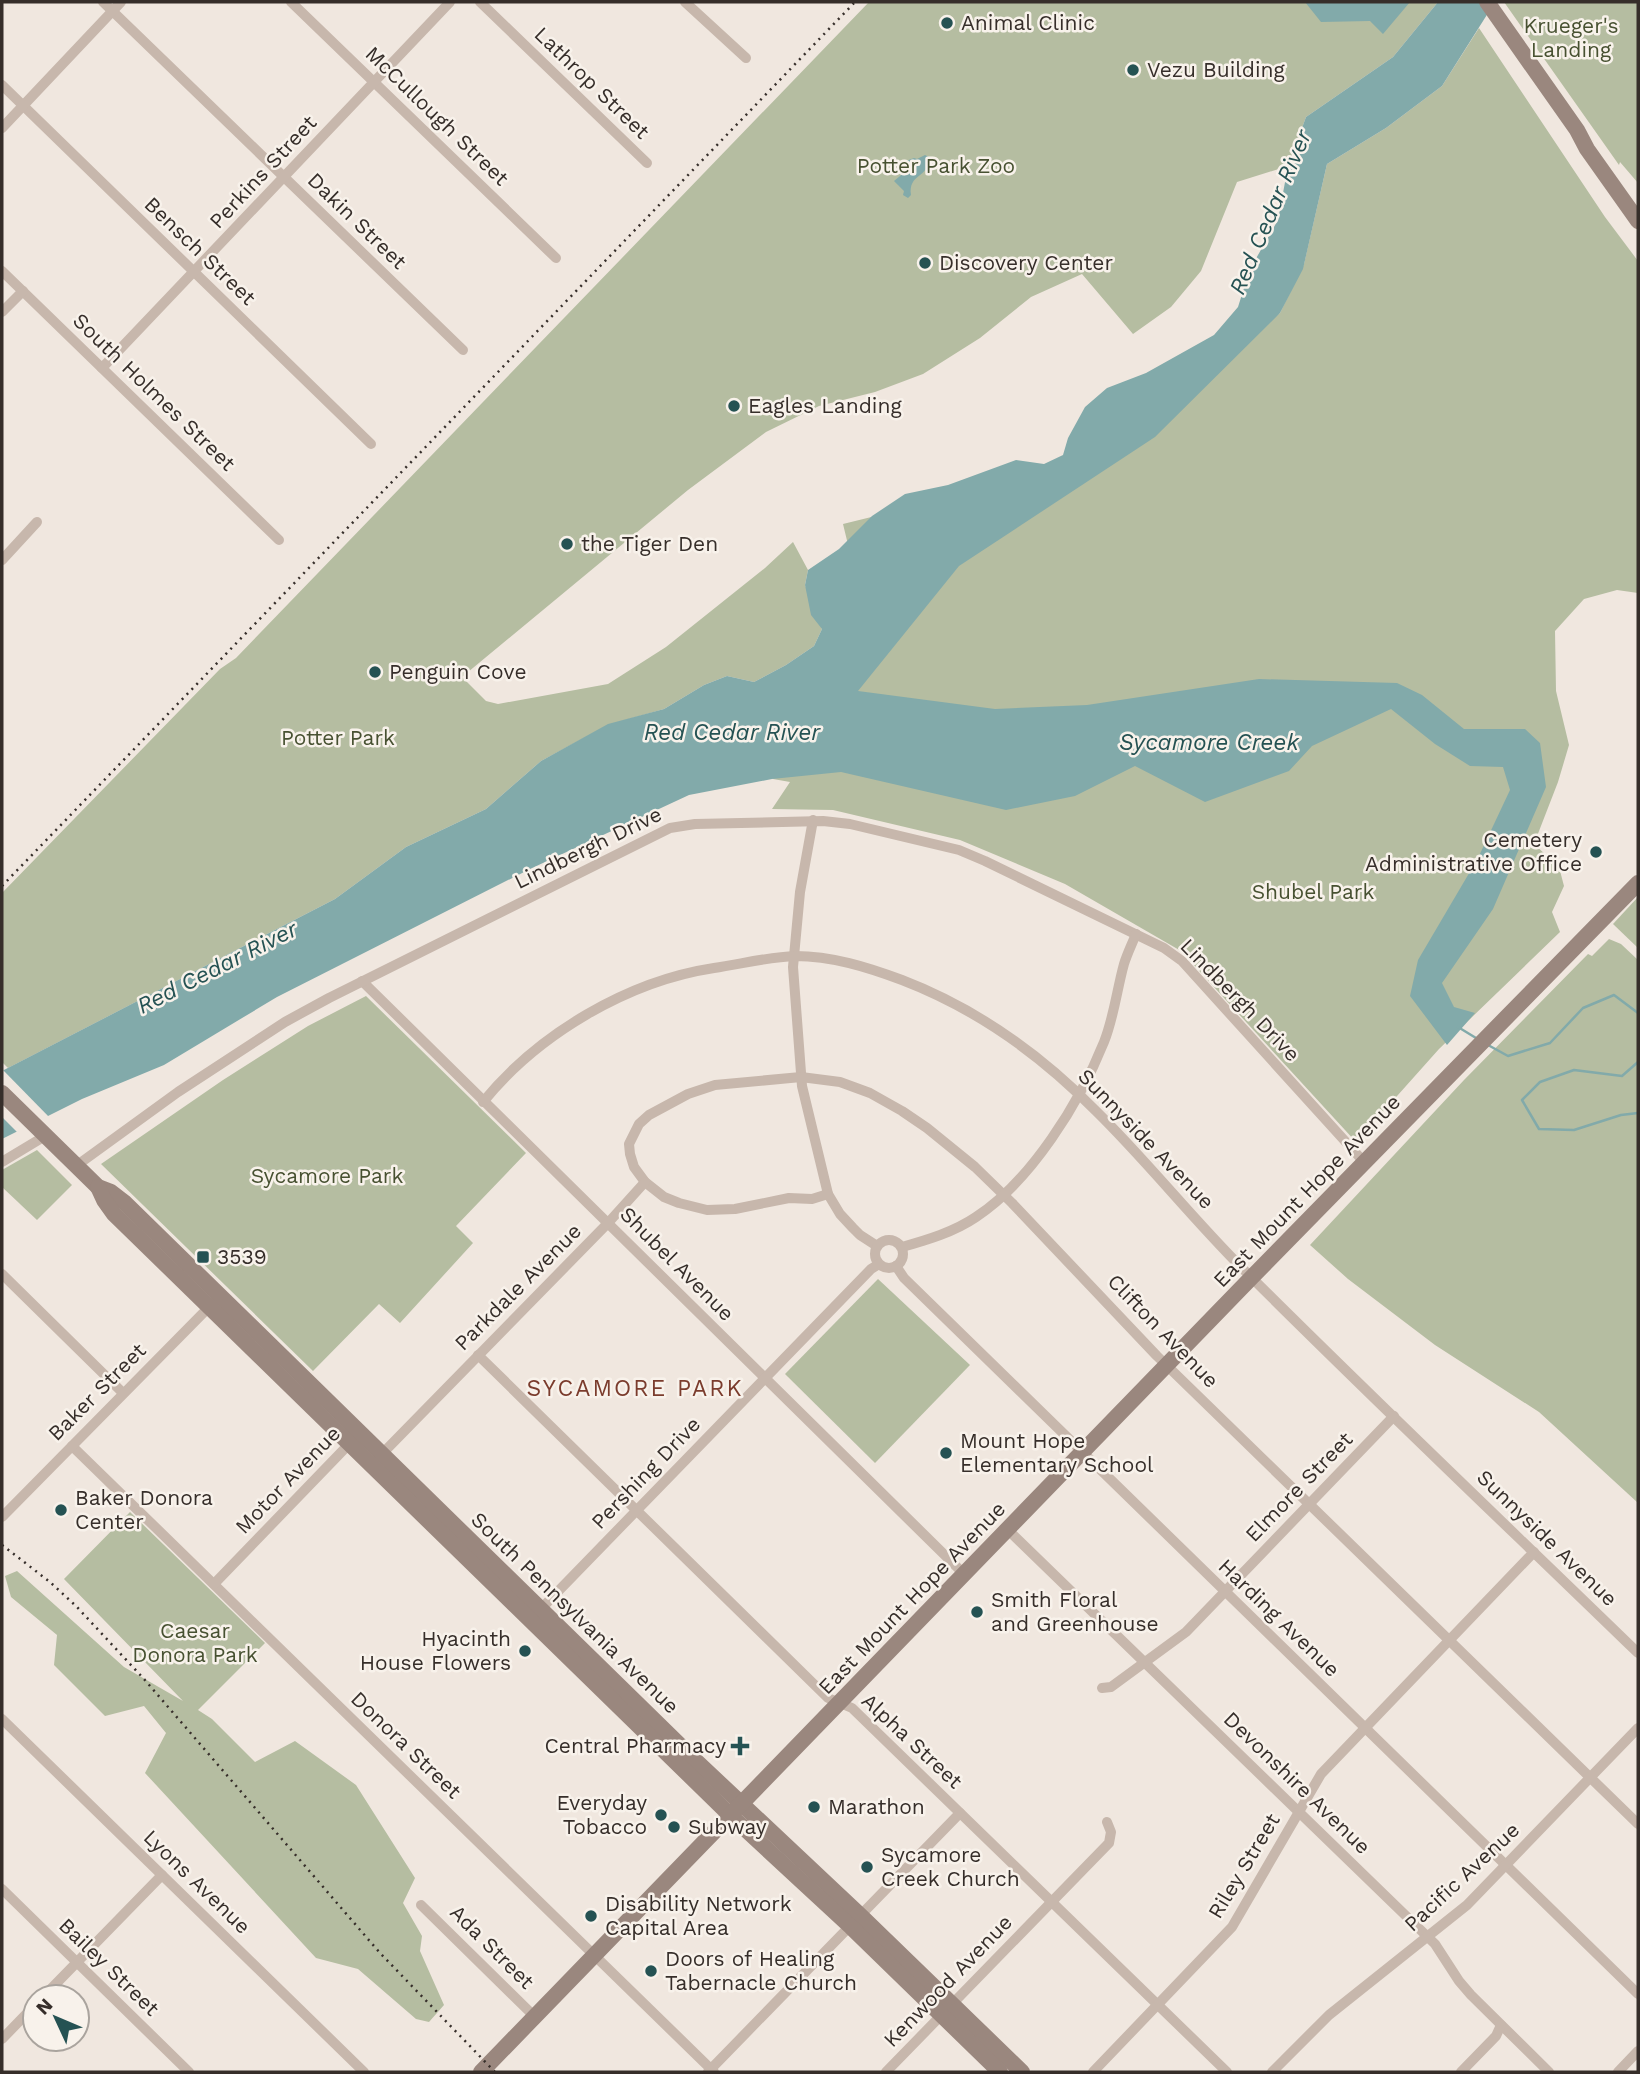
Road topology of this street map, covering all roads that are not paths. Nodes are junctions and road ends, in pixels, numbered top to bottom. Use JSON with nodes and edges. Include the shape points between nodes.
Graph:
{"nodes":[{"id":1,"x":103,"y":2,"type":"edge"},
{"id":2,"x":291,"y":2,"type":"edge"},
{"id":3,"x":450,"y":2,"type":"edge"},
{"id":4,"x":480,"y":2,"type":"edge"},
{"id":5,"x":685,"y":2,"type":"edge"},
{"id":6,"x":1487,"y":2,"type":"edge"},
{"id":7,"x":117,"y":6,"type":"edge"},
{"id":8,"x":746,"y":58,"type":"dead end"},
{"id":9,"x":374,"y":82,"type":"junction"},
{"id":10,"x":2,"y":85,"type":"edge"},
{"id":11,"x":23,"y":105,"type":"junction"},
{"id":12,"x":2,"y":128,"type":"edge"},
{"id":13,"x":647,"y":163,"type":"dead end"},
{"id":14,"x":284,"y":177,"type":"junction"},
{"id":15,"x":1638,"y":221,"type":"edge"},
{"id":16,"x":556,"y":258,"type":"dead end"},
{"id":17,"x":2,"y":271,"type":"edge"},
{"id":18,"x":195,"y":272,"type":"junction"},
{"id":19,"x":23,"y":291,"type":"junction"},
{"id":20,"x":2,"y":312,"type":"edge"},
{"id":21,"x":463,"y":350,"type":"dead end"},
{"id":22,"x":102,"y":368,"type":"junction"},
{"id":23,"x":371,"y":444,"type":"dead end"},
{"id":24,"x":37,"y":523,"type":"dead end"},
{"id":25,"x":279,"y":540,"type":"dead end"},
{"id":26,"x":2,"y":560,"type":"edge"},
{"id":27,"x":813,"y":820,"type":"junction"},
{"id":28,"x":1638,"y":883,"type":"edge"},
{"id":29,"x":1136,"y":934,"type":"junction"},
{"id":30,"x":793,"y":956,"type":"junction"},
{"id":31,"x":362,"y":981,"type":"junction"},
{"id":32,"x":801,"y":1077,"type":"junction"},
{"id":33,"x":2,"y":1093,"type":"edge"},
{"id":34,"x":1079,"y":1094,"type":"junction"},
{"id":35,"x":483,"y":1102,"type":"junction"},
{"id":36,"x":41,"y":1132,"type":"junction"},
{"id":37,"x":2,"y":1162,"type":"edge"},
{"id":38,"x":1364,"y":1162,"type":"junction"},
{"id":39,"x":76,"y":1166,"type":"junction"},
{"id":40,"x":645,"y":1182,"type":"junction"},
{"id":41,"x":828,"y":1194,"type":"junction"},
{"id":42,"x":1003,"y":1195,"type":"junction"},
{"id":43,"x":608,"y":1223,"type":"junction"},
{"id":44,"x":877,"y":1246,"type":"junction"},
{"id":45,"x":902,"y":1247,"type":"junction"},
{"id":46,"x":879,"y":1264,"type":"junction"},
{"id":47,"x":896,"y":1266,"type":"junction"},
{"id":48,"x":2,"y":1274,"type":"edge"},
{"id":49,"x":1252,"y":1277,"type":"junction"},
{"id":50,"x":214,"y":1301,"type":"junction"},
{"id":51,"x":478,"y":1355,"type":"junction"},
{"id":52,"x":1167,"y":1366,"type":"junction"},
{"id":53,"x":765,"y":1378,"type":"junction"},
{"id":54,"x":123,"y":1393,"type":"junction"},
{"id":55,"x":1394,"y":1416,"type":"junction"},
{"id":56,"x":355,"y":1438,"type":"junction"},
{"id":57,"x":72,"y":1446,"type":"junction"},
{"id":58,"x":1082,"y":1453,"type":"junction"},
{"id":59,"x":377,"y":1460,"type":"junction"},
{"id":60,"x":1310,"y":1504,"type":"junction"},
{"id":61,"x":636,"y":1511,"type":"junction"},
{"id":62,"x":3,"y":1513,"type":"edge"},
{"id":63,"x":1007,"y":1529,"type":"junction"},
{"id":64,"x":1534,"y":1552,"type":"junction"},
{"id":65,"x":964,"y":1573,"type":"junction"},
{"id":66,"x":214,"y":1584,"type":"junction"},
{"id":67,"x":1225,"y":1592,"type":"junction"},
{"id":68,"x":535,"y":1614,"type":"junction"},
{"id":69,"x":1450,"y":1640,"type":"junction"},
{"id":70,"x":1638,"y":1653,"type":"edge"},
{"id":71,"x":1144,"y":1662,"type":"junction"},
{"id":72,"x":1102,"y":1688,"type":"dead end"},
{"id":73,"x":840,"y":1703,"type":"junction"},
{"id":74,"x":2,"y":1719,"type":"edge"},
{"id":75,"x":1365,"y":1728,"type":"junction"},
{"id":76,"x":1638,"y":1728,"type":"edge"},
{"id":77,"x":1590,"y":1777,"type":"junction"},
{"id":78,"x":736,"y":1810,"type":"junction"},
{"id":79,"x":1299,"y":1812,"type":"junction"},
{"id":80,"x":960,"y":1813,"type":"junction"},
{"id":81,"x":1107,"y":1822,"type":"dead end"},
{"id":82,"x":1638,"y":1824,"type":"edge"},
{"id":83,"x":1506,"y":1865,"type":"junction"},
{"id":84,"x":162,"y":1875,"type":"junction"},
{"id":85,"x":2,"y":1889,"type":"edge"},
{"id":86,"x":1051,"y":1902,"type":"junction"},
{"id":87,"x":421,"y":1905,"type":"dead end"},
{"id":88,"x":856,"y":1922,"type":"junction"},
{"id":89,"x":1428,"y":1938,"type":"junction"},
{"id":90,"x":594,"y":1955,"type":"junction"},
{"id":91,"x":77,"y":1962,"type":"junction"},
{"id":92,"x":57,"y":1983,"type":"edge"},
{"id":93,"x":1638,"y":1994,"type":"edge"},
{"id":94,"x":1158,"y":2005,"type":"junction"},
{"id":95,"x":947,"y":2011,"type":"junction"},
{"id":96,"x":535,"y":2017,"type":"junction"},
{"id":97,"x":21,"y":2019,"type":"edge"},
{"id":98,"x":1501,"y":2025,"type":"junction"},
{"id":99,"x":2,"y":2039,"type":"edge"},
{"id":100,"x":1638,"y":2051,"type":"edge"},
{"id":101,"x":711,"y":2071,"type":"edge"},
{"id":102,"x":189,"y":2072,"type":"edge"},
{"id":103,"x":364,"y":2072,"type":"edge"},
{"id":104,"x":481,"y":2072,"type":"edge"},
{"id":105,"x":886,"y":2072,"type":"edge"},
{"id":106,"x":1000,"y":2072,"type":"edge"},
{"id":107,"x":1022,"y":2072,"type":"edge"},
{"id":108,"x":1093,"y":2072,"type":"edge"},
{"id":109,"x":1227,"y":2072,"type":"edge"},
{"id":110,"x":1272,"y":2072,"type":"edge"},
{"id":111,"x":1461,"y":2072,"type":"edge"},
{"id":112,"x":1549,"y":2072,"type":"edge"},
{"id":113,"x":1618,"y":2072,"type":"edge"}],
"edges":[{"from":1,"to":7,"type":"street","name":"Dakin Street"},
{"from":2,"to":9,"type":"street","name":"McCullough Street"},
{"from":3,"to":9,"type":"street","name":"Perkins Street"},
{"from":4,"to":13,"type":"street","name":"Lathrop Street"},
{"from":5,"to":8,"type":"street"},
{"from":6,"to":15,"type":"street"},
{"from":7,"to":11,"type":"street"},
{"from":7,"to":14,"type":"street","name":"Dakin Street"},
{"from":9,"to":14,"type":"street","name":"Perkins Street"},
{"from":9,"to":16,"type":"street","name":"McCullough Street"},
{"from":10,"to":11,"type":"street","name":"Bensch Street"},
{"from":11,"to":12,"type":"street"},
{"from":11,"to":18,"type":"street","name":"Bensch Street"},
{"from":14,"to":18,"type":"street","name":"Perkins Street"},
{"from":14,"to":21,"type":"street","name":"Dakin Street"},
{"from":17,"to":19,"type":"street","name":"South Holmes Street"},
{"from":18,"to":22,"type":"street","name":"Perkins Street"},
{"from":18,"to":23,"type":"street","name":"Bensch Street"},
{"from":19,"to":20,"type":"street"},
{"from":19,"to":22,"type":"street","name":"South Holmes Street"},
{"from":22,"to":25,"type":"street","name":"South Holmes Street"},
{"from":24,"to":26,"type":"street"},
{"from":27,"to":29,"type":"street","name":"Lindbergh Drive","via":[[850,824],[959,850]]},
{"from":27,"to":30,"type":"street"},
{"from":27,"to":31,"type":"street","name":"Lindbergh Drive","via":[[670,828]]},
{"from":28,"to":38,"type":"street","name":"East Mount Hope Avenue"},
{"from":29,"to":34,"type":"street","via":[[1105,1041]]},
{"from":29,"to":38,"type":"street","name":"Lindbergh Drive","via":[[1182,961]]},
{"from":30,"to":32,"type":"street"},
{"from":30,"to":34,"type":"street","name":"Sunnyside Avenue","via":[[857,964],[926,989],[984,1020]]},
{"from":30,"to":35,"type":"street","name":"Sunnyside Avenue","via":[[693,971],[617,998],[554,1036]]},
{"from":31,"to":35,"type":"street","name":"Shubel Avenue"},
{"from":31,"to":39,"type":"street","name":"Lindbergh Drive","via":[[285,1022]]},
{"from":32,"to":40,"type":"street","name":"Clifton Avenue","via":[[715,1085],[649,1115],[629,1144],[634,1167]]},
{"from":32,"to":41,"type":"street"},
{"from":32,"to":42,"type":"street","name":"Clifton Avenue","via":[[840,1082],[902,1111],[952,1147]]},
{"from":33,"to":36,"type":"street","name":"South Pennsylvania Avenue"},
{"from":34,"to":42,"type":"street","via":[[1052,1139]]},
{"from":34,"to":49,"type":"street","name":"Sunnyside Avenue"},
{"from":35,"to":43,"type":"street","name":"Shubel Avenue"},
{"from":36,"to":37,"type":"street"},
{"from":36,"to":39,"type":"street","name":"South Pennsylvania Avenue"},
{"from":38,"to":49,"type":"street","name":"East Mount Hope Avenue"},
{"from":39,"to":50,"type":"street","name":"South Pennsylvania Avenue","via":[[98,1187],[114,1214]]},
{"from":40,"to":41,"type":"street","via":[[664,1197],[707,1210]]},
{"from":40,"to":43,"type":"street","name":"Parkdale Avenue"},
{"from":41,"to":44,"type":"street","via":[[853,1228]]},
{"from":42,"to":45,"type":"street","via":[[976,1218]]},
{"from":42,"to":52,"type":"street","name":"Clifton Avenue"},
{"from":43,"to":51,"type":"street","name":"Parkdale Avenue"},
{"from":43,"to":53,"type":"street","name":"Shubel Avenue"},
{"from":44,"to":45,"type":"street","via":[[890,1239]]},
{"from":44,"to":46,"type":"street"},
{"from":45,"to":47,"type":"street","via":[[903,1256]]},
{"from":46,"to":47,"type":"street"},
{"from":46,"to":53,"type":"street","name":"Pershing Drive"},
{"from":47,"to":58,"type":"street","name":"Harding Avenue"},
{"from":48,"to":54,"type":"street"},
{"from":49,"to":52,"type":"street","name":"East Mount Hope Avenue"},
{"from":49,"to":55,"type":"street","name":"Sunnyside Avenue"},
{"from":50,"to":54,"type":"street","name":"Baker Street"},
{"from":50,"to":56,"type":"street","name":"South Pennsylvania Avenue"},
{"from":51,"to":59,"type":"street","name":"Parkdale Avenue"},
{"from":51,"to":61,"type":"street","name":"Alpha Street"},
{"from":52,"to":58,"type":"street","name":"East Mount Hope Avenue"},
{"from":52,"to":60,"type":"street","name":"Clifton Avenue"},
{"from":53,"to":61,"type":"street","name":"Pershing Drive"},
{"from":53,"to":65,"type":"street","name":"Shubel Avenue"},
{"from":54,"to":57,"type":"street","name":"Baker Street"},
{"from":55,"to":60,"type":"street","name":"Elmore Street"},
{"from":55,"to":64,"type":"street","name":"Sunnyside Avenue"},
{"from":56,"to":59,"type":"street","name":"South Pennsylvania Avenue"},
{"from":56,"to":66,"type":"street","name":"Motor Avenue"},
{"from":57,"to":62,"type":"street","name":"Baker Street"},
{"from":57,"to":66,"type":"street","name":"Donora Street"},
{"from":58,"to":63,"type":"street","name":"East Mount Hope Avenue"},
{"from":58,"to":67,"type":"street","name":"Harding Avenue"},
{"from":59,"to":68,"type":"street","name":"South Pennsylvania Avenue"},
{"from":60,"to":67,"type":"street","name":"Elmore Street"},
{"from":60,"to":69,"type":"street","name":"Clifton Avenue"},
{"from":61,"to":68,"type":"street","name":"Pershing Drive"},
{"from":61,"to":73,"type":"street","name":"Alpha Street","via":[[828,1698]]},
{"from":63,"to":65,"type":"street","name":"East Mount Hope Avenue"},
{"from":63,"to":71,"type":"street","name":"Devonshire Avenue"},
{"from":64,"to":69,"type":"street","name":"Riley Street"},
{"from":64,"to":70,"type":"street","name":"Sunnyside Avenue"},
{"from":65,"to":73,"type":"street","name":"East Mount Hope Avenue"},
{"from":66,"to":90,"type":"street","name":"Donora Street"},
{"from":67,"to":71,"type":"street","name":"Elmore Street","via":[[1186,1632]]},
{"from":67,"to":75,"type":"street","name":"Harding Avenue"},
{"from":68,"to":78,"type":"street","name":"South Pennsylvania Avenue"},
{"from":69,"to":75,"type":"street","name":"Riley Street"},
{"from":69,"to":77,"type":"street","name":"Clifton Avenue"},
{"from":71,"to":72,"type":"street","name":"Elmore Street","via":[[1111,1687]]},
{"from":71,"to":79,"type":"street","name":"Devonshire Avenue"},
{"from":73,"to":78,"type":"street","name":"East Mount Hope Avenue"},
{"from":73,"to":80,"type":"street","name":"Alpha Street","via":[[852,1708]]},
{"from":74,"to":84,"type":"street","name":"Lyons Avenue"},
{"from":75,"to":79,"type":"street","name":"Riley Street","via":[[1321,1774]]},
{"from":75,"to":83,"type":"street","name":"Harding Avenue"},
{"from":76,"to":77,"type":"street","name":"Pacific Avenue"},
{"from":77,"to":82,"type":"street","name":"Clifton Avenue"},
{"from":77,"to":83,"type":"street","name":"Pacific Avenue"},
{"from":78,"to":88,"type":"street","name":"South Pennsylvania Avenue"},
{"from":78,"to":90,"type":"street","name":"East Mount Hope Avenue"},
{"from":79,"to":89,"type":"street","name":"Devonshire Avenue"},
{"from":79,"to":94,"type":"street","name":"Riley Street","via":[[1232,1927]]},
{"from":80,"to":86,"type":"street","name":"Alpha Street"},
{"from":80,"to":88,"type":"street"},
{"from":81,"to":86,"type":"street","name":"Kenwood Avenue","via":[[1109,1843]]},
{"from":83,"to":89,"type":"street","name":"Pacific Avenue"},
{"from":83,"to":93,"type":"street","name":"Harding Avenue"},
{"from":84,"to":91,"type":"street"},
{"from":84,"to":103,"type":"street","name":"Lyons Avenue"},
{"from":85,"to":91,"type":"street","name":"Bailey Street"},
{"from":86,"to":94,"type":"street","name":"Alpha Street"},
{"from":86,"to":95,"type":"street","name":"Kenwood Avenue"},
{"from":87,"to":96,"type":"street","name":"Ada Street"},
{"from":88,"to":95,"type":"street","name":"South Pennsylvania Avenue"},
{"from":88,"to":101,"type":"street"},
{"from":89,"to":98,"type":"street","name":"Devonshire Avenue","via":[[1459,1981]]},
{"from":89,"to":110,"type":"street","name":"Pacific Avenue","via":[[1329,2015]]},
{"from":90,"to":96,"type":"street","name":"East Mount Hope Avenue"},
{"from":90,"to":101,"type":"street","name":"Donora Street"},
{"from":91,"to":92,"type":"street"},
{"from":91,"to":102,"type":"street","name":"Bailey Street"},
{"from":94,"to":108,"type":"street","name":"Riley Street"},
{"from":94,"to":109,"type":"street","name":"Alpha Street"},
{"from":95,"to":105,"type":"street","name":"Kenwood Avenue"},
{"from":95,"to":106,"type":"street","name":"South Pennsylvania Avenue"},
{"from":95,"to":107,"type":"street","name":"South Pennsylvania Avenue"},
{"from":96,"to":104,"type":"street","name":"East Mount Hope Avenue"},
{"from":97,"to":99,"type":"street"},
{"from":98,"to":111,"type":"street"},
{"from":98,"to":112,"type":"street","name":"Devonshire Avenue"},
{"from":100,"to":113,"type":"street"}]}
